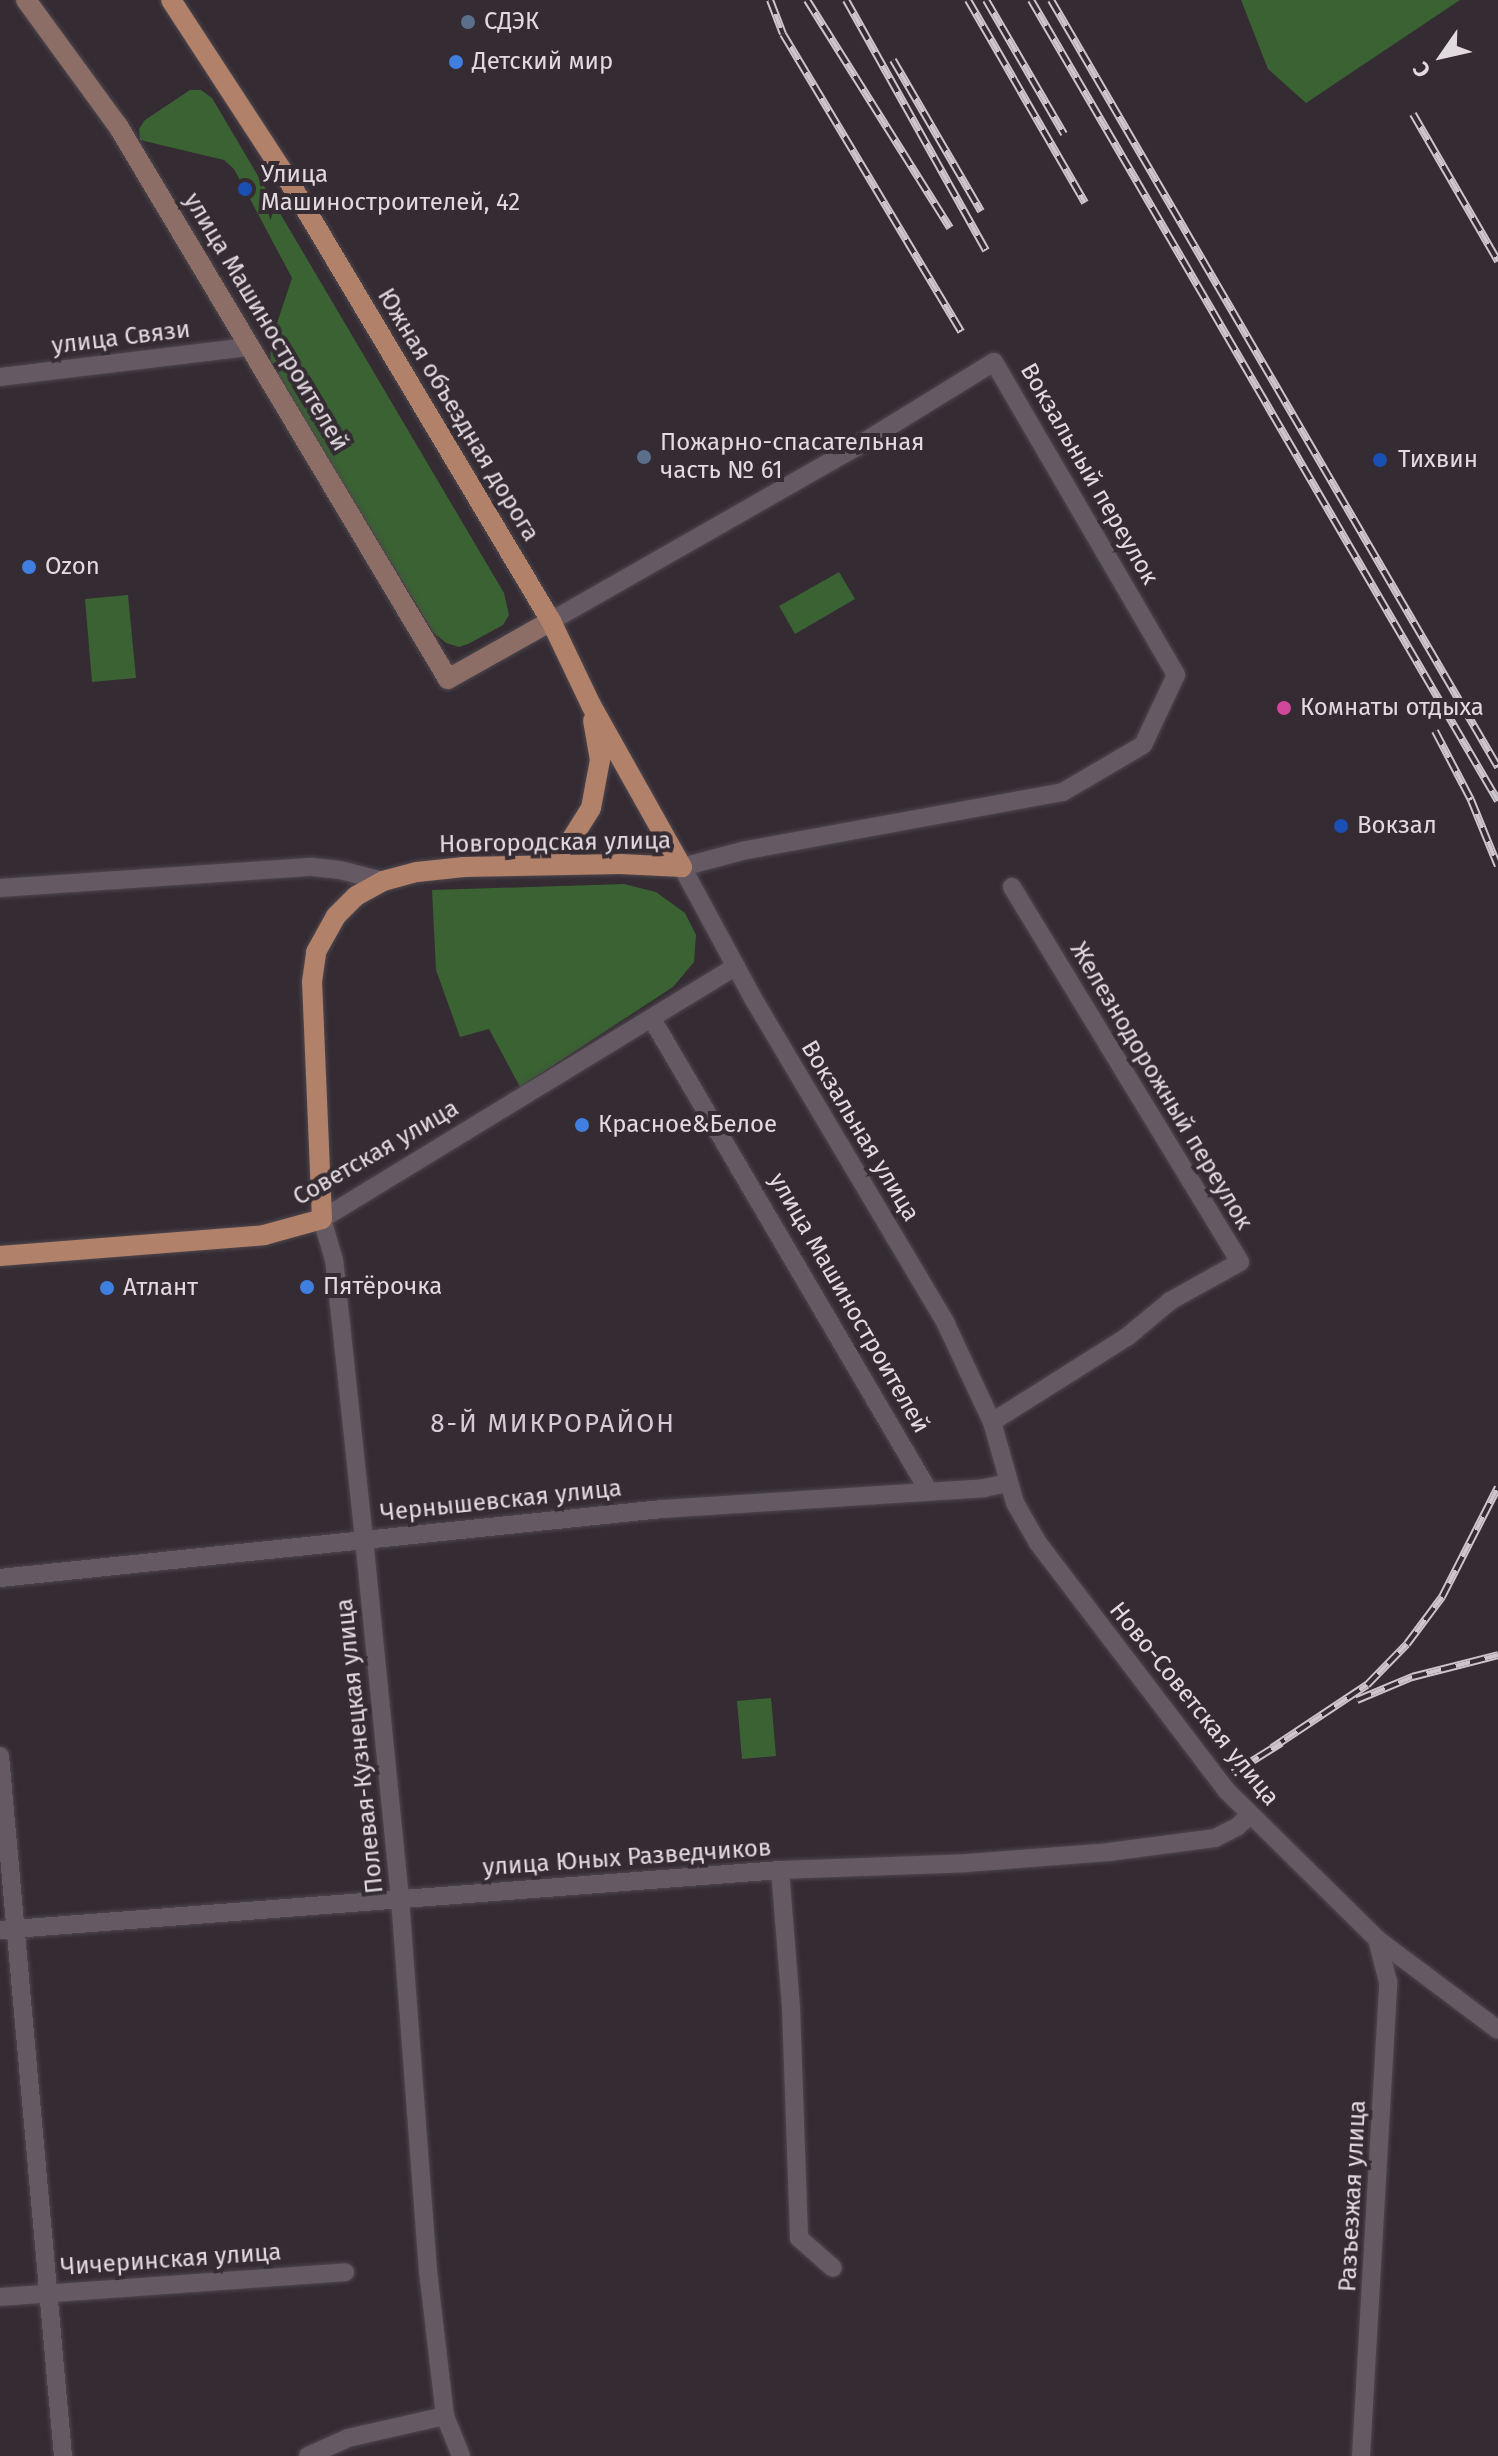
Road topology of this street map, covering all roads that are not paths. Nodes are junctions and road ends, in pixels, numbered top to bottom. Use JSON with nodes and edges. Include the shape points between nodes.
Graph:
{"nodes":[{"id":1,"x":26,"y":0,"type":"edge"},
{"id":2,"x":171,"y":0,"type":"edge"},
{"id":3,"x":247,"y":347,"type":"junction"},
{"id":4,"x":0,"y":377,"type":"edge"},
{"id":5,"x":551,"y":621,"type":"junction"},
{"id":6,"x":448,"y":679,"type":"joint"},
{"id":7,"x":591,"y":705,"type":"junction"},
{"id":8,"x":1143,"y":745,"type":"joint"},
{"id":9,"x":535,"y":864,"type":"junction"},
{"id":10,"x":682,"y":867,"type":"junction"},
{"id":11,"x":383,"y":881,"type":"junction"},
{"id":12,"x":1012,"y":887,"type":"dead end"},
{"id":13,"x":0,"y":888,"type":"edge"},
{"id":14,"x":736,"y":966,"type":"junction"},
{"id":15,"x":652,"y":1019,"type":"junction"},
{"id":16,"x":322,"y":1219,"type":"junction"},
{"id":17,"x":0,"y":1256,"type":"edge"},
{"id":18,"x":992,"y":1422,"type":"junction"},
{"id":19,"x":1007,"y":1483,"type":"junction"},
{"id":20,"x":928,"y":1490,"type":"junction"},
{"id":21,"x":364,"y":1539,"type":"junction"},
{"id":22,"x":0,"y":1578,"type":"edge"},
{"id":23,"x":0,"y":1756,"type":"edge"},
{"id":24,"x":1250,"y":1815,"type":"junction"},
{"id":25,"x":780,"y":1870,"type":"junction"},
{"id":26,"x":400,"y":1899,"type":"junction"},
{"id":27,"x":7,"y":1930,"type":"edge"},
{"id":28,"x":1377,"y":1939,"type":"junction"},
{"id":29,"x":1498,"y":2030,"type":"edge"},
{"id":30,"x":833,"y":2268,"type":"dead end"},
{"id":31,"x":345,"y":2272,"type":"dead end"},
{"id":32,"x":48,"y":2292,"type":"junction"},
{"id":33,"x":0,"y":2297,"type":"edge"},
{"id":34,"x":445,"y":2416,"type":"junction"},
{"id":35,"x":63,"y":2456,"type":"edge"},
{"id":36,"x":308,"y":2456,"type":"edge"},
{"id":37,"x":461,"y":2456,"type":"edge"},
{"id":38,"x":1361,"y":2456,"type":"edge"}],
"edges":[{"from":1,"to":3,"type":"street","name":"улица Машиностроителей","via":[[118,126]]},
{"from":2,"to":5,"type":"main road","name":"Южная объездная дорога","via":[[298,196]]},
{"from":3,"to":4,"type":"street","name":"улица Связи"},
{"from":3,"to":6,"type":"street","name":"улица Машиностроителей"},
{"from":5,"to":6,"type":"street","name":"Вокзальный переулок"},
{"from":5,"to":7,"type":"main road","name":"Южная объездная дорога"},
{"from":5,"to":8,"type":"street","name":"Вокзальный переулок","via":[[994,362],[1176,675]]},
{"from":7,"to":9,"type":"main road","via":[[600,760],[591,808],[569,843]]},
{"from":7,"to":10,"type":"main road","name":"Южная объездная дорога"},
{"from":8,"to":10,"type":"street","name":"Новгородская улица","via":[[1063,792],[746,850]]},
{"from":9,"to":10,"type":"main road","name":"Новгородская улица"},
{"from":9,"to":11,"type":"main road","name":"Новгородская улица","via":[[417,872]]},
{"from":10,"to":14,"type":"street","name":"Вокзальная улица"},
{"from":11,"to":13,"type":"street","name":"Новгородская улица","via":[[312,867]]},
{"from":11,"to":16,"type":"main road","via":[[356,896],[336,916],[316,952],[312,982]]},
{"from":12,"to":18,"type":"street","name":"Железнодорожный переулок","via":[[1240,1262],[1170,1301],[1127,1337]]},
{"from":14,"to":15,"type":"street","name":"Советская улица"},
{"from":14,"to":18,"type":"street","name":"Вокзальная улица","via":[[946,1324]]},
{"from":15,"to":16,"type":"street","name":"Советская улица"},
{"from":15,"to":20,"type":"street","name":"улица Машиностроителей"},
{"from":16,"to":17,"type":"main road","name":"Советская улица","via":[[264,1235]]},
{"from":16,"to":21,"type":"street","name":"Полевая-Кузнецкая улица","via":[[334,1260]]},
{"from":18,"to":19,"type":"street","name":"Ново-Советская улица"},
{"from":19,"to":20,"type":"street","name":"Чернышевская улица"},
{"from":19,"to":24,"type":"street","name":"Ново-Советская улица","via":[[1038,1543],[1083,1606]]},
{"from":20,"to":21,"type":"street","name":"Чернышевская улица","via":[[662,1509]]},
{"from":21,"to":22,"type":"street","name":"Чернышевская улица"},
{"from":21,"to":26,"type":"street","name":"Полевая-Кузнецкая улица"},
{"from":23,"to":27,"type":"street"},
{"from":24,"to":25,"type":"street","name":"улица Юных Разведчиков","via":[[1237,1827],[1194,1843],[967,1863]]},
{"from":24,"to":28,"type":"street","name":"Ново-Советская улица"},
{"from":25,"to":26,"type":"street","name":"улица Юных Разведчиков"},
{"from":25,"to":30,"type":"street","via":[[799,2238]]},
{"from":26,"to":27,"type":"street","name":"улица Юных Разведчиков"},
{"from":26,"to":34,"type":"street","name":"Полевая-Кузнецкая улица","via":[[428,2271]]},
{"from":27,"to":32,"type":"street"},
{"from":28,"to":29,"type":"street","name":"Ново-Советская улица"},
{"from":28,"to":38,"type":"street","name":"Разъезжая улица","via":[[1388,1982]]},
{"from":31,"to":32,"type":"street","name":"Чичеринская улица"},
{"from":32,"to":33,"type":"street","name":"Чичеринская улица"},
{"from":32,"to":35,"type":"street"},
{"from":34,"to":36,"type":"street","via":[[348,2438]]},
{"from":34,"to":37,"type":"street","name":"Полевая-Кузнецкая улица"}]}
